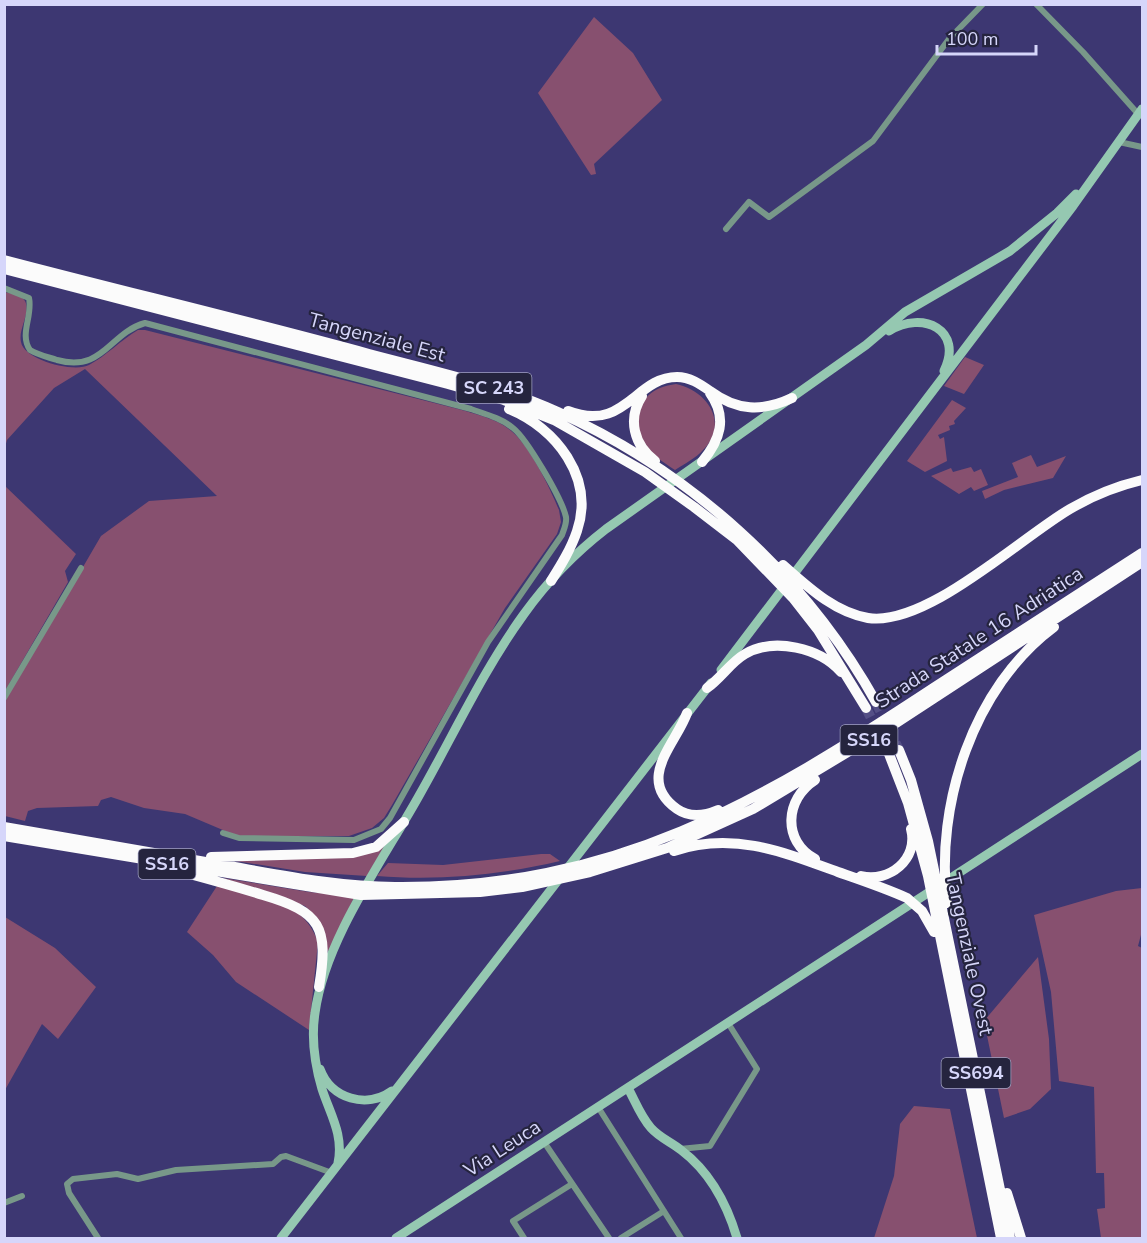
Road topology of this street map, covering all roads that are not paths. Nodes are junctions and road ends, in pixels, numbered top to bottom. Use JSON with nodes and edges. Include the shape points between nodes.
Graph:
{"nodes":[{"id":1,"x":983,"y":4,"type":"edge"},
{"id":2,"x":1036,"y":4,"type":"edge"},
{"id":3,"x":1141,"y":112,"type":"edge"},
{"id":4,"x":1119,"y":142,"type":"junction"},
{"id":5,"x":1143,"y":147,"type":"edge"},
{"id":6,"x":1094,"y":175,"type":"junction"},
{"id":7,"x":726,"y":229,"type":"dead end"},
{"id":8,"x":1019,"y":245,"type":"junction"},
{"id":9,"x":4,"y":260,"type":"edge"},
{"id":10,"x":1030,"y":263,"type":"junction"},
{"id":11,"x":4,"y":269,"type":"edge"},
{"id":12,"x":4,"y":288,"type":"edge"},
{"id":13,"x":866,"y":345,"type":"junction"},
{"id":14,"x":448,"y":384,"type":"junction"},
{"id":15,"x":934,"y":389,"type":"junction"},
{"id":16,"x":708,"y":390,"type":"junction"},
{"id":17,"x":506,"y":391,"type":"junction"},
{"id":18,"x":645,"y":391,"type":"junction"},
{"id":19,"x":792,"y":398,"type":"junction"},
{"id":20,"x":699,"y":464,"type":"junction"},
{"id":21,"x":1143,"y":480,"type":"edge"},
{"id":22,"x":705,"y":504,"type":"junction"},
{"id":23,"x":746,"y":537,"type":"junction"},
{"id":24,"x":1143,"y":553,"type":"edge"},
{"id":25,"x":1143,"y":562,"type":"edge"},
{"id":26,"x":81,"y":568,"type":"dead end"},
{"id":27,"x":1131,"y":570,"type":"junction"},
{"id":28,"x":551,"y":581,"type":"junction"},
{"id":29,"x":707,"y":688,"type":"junction"},
{"id":30,"x":4,"y":698,"type":"edge"},
{"id":31,"x":871,"y":705,"type":"junction"},
{"id":32,"x":687,"y":713,"type":"junction"},
{"id":33,"x":896,"y":723,"type":"junction"},
{"id":34,"x":861,"y":735,"type":"junction"},
{"id":35,"x":1143,"y":754,"type":"edge"},
{"id":36,"x":404,"y":822,"type":"junction"},
{"id":37,"x":4,"y":824,"type":"edge"},
{"id":38,"x":223,"y":833,"type":"dead end"},
{"id":39,"x":4,"y":836,"type":"edge"},
{"id":40,"x":159,"y":858,"type":"junction"},
{"id":41,"x":588,"y":868,"type":"junction"},
{"id":42,"x":935,"y":871,"type":"junction"},
{"id":43,"x":393,"y":891,"type":"junction"},
{"id":44,"x":938,"y":911,"type":"junction"},
{"id":45,"x":319,"y":987,"type":"junction"},
{"id":46,"x":728,"y":1023,"type":"junction"},
{"id":47,"x":314,"y":1050,"type":"junction"},
{"id":48,"x":399,"y":1086,"type":"junction"},
{"id":49,"x":628,"y":1088,"type":"junction"},
{"id":50,"x":598,"y":1107,"type":"junction"},
{"id":51,"x":986,"y":1125,"type":"junction"},
{"id":52,"x":544,"y":1142,"type":"junction"},
{"id":53,"x":680,"y":1149,"type":"junction"},
{"id":54,"x":334,"y":1169,"type":"junction"},
{"id":55,"x":987,"y":1175,"type":"junction"},
{"id":56,"x":572,"y":1184,"type":"junction"},
{"id":57,"x":22,"y":1196,"type":"dead end"},
{"id":58,"x":4,"y":1203,"type":"edge"},
{"id":59,"x":664,"y":1211,"type":"junction"},
{"id":60,"x":410,"y":1235,"type":"edge"},
{"id":61,"x":678,"y":1237,"type":"edge"},
{"id":62,"x":98,"y":1239,"type":"edge"},
{"id":63,"x":281,"y":1239,"type":"edge"},
{"id":64,"x":396,"y":1239,"type":"edge"},
{"id":65,"x":524,"y":1239,"type":"edge"},
{"id":66,"x":609,"y":1239,"type":"edge"},
{"id":67,"x":621,"y":1239,"type":"edge"},
{"id":68,"x":736,"y":1239,"type":"edge"},
{"id":69,"x":993,"y":1239,"type":"edge"},
{"id":70,"x":1001,"y":1239,"type":"edge"},
{"id":71,"x":1010,"y":1239,"type":"edge"},
{"id":72,"x":1021,"y":1239,"type":"edge"}],
"edges":[{"from":1,"to":7,"type":"street","via":[[950,39],[873,141],[769,217],[749,202]]},
{"from":2,"to":3,"type":"street"},
{"from":3,"to":4,"type":"main road"},
{"from":4,"to":5,"type":"street"},
{"from":4,"to":6,"type":"main road"},
{"from":6,"to":8,"type":"main road"},
{"from":6,"to":10,"type":"main road"},
{"from":8,"to":10,"type":"main road","via":[[1034,246]]},
{"from":8,"to":13,"type":"main road","via":[[905,312]]},
{"from":9,"to":17,"type":"highway","name":"Tangenziale Est","number":"SC 243"},
{"from":10,"to":15,"type":"main road"},
{"from":11,"to":14,"type":"highway","name":"Tangenziale Est"},
{"from":12,"to":38,"type":"street","via":[[29,298],[31,310],[25,333],[30,350],[70,363],[93,358],[145,323],[497,418],[524,440],[562,504],[566,519],[562,535],[488,642],[381,829],[354,840],[239,838]]},
{"from":13,"to":15,"type":"main road","via":[[902,324],[920,321],[933,325],[943,334],[949,350],[948,364]]},
{"from":13,"to":19,"type":"main road"},
{"from":14,"to":28,"type":"highway","via":[[534,420],[561,446],[571,465],[578,483],[578,529]]},
{"from":14,"to":31,"type":"highway","name":"Tangenziale Est","via":[[554,420],[645,472],[694,507],[737,540],[793,598]]},
{"from":15,"to":29,"type":"main road"},
{"from":16,"to":18,"type":"highway","via":[[678,377],[662,380]]},
{"from":16,"to":19,"type":"highway","via":[[733,405],[751,409]]},
{"from":16,"to":20,"type":"highway","via":[[718,407],[721,426],[716,444]]},
{"from":17,"to":18,"type":"highway","via":[[587,417],[615,411]]},
{"from":17,"to":22,"type":"highway","name":"Tangenziale Est","number":"SC 243","via":[[559,412],[612,440]]},
{"from":18,"to":22,"type":"highway","via":[[633,416],[639,444]]},
{"from":19,"to":20,"type":"main road"},
{"from":20,"to":28,"type":"main road","via":[[587,544]]},
{"from":21,"to":23,"type":"highway","via":[[1070,509],[929,605],[898,617],[866,618],[838,608]]},
{"from":22,"to":23,"type":"highway","name":"Tangenziale Est","number":"SC 243"},
{"from":23,"to":31,"type":"highway","name":"Tangenziale Est","number":"SC 243","via":[[778,567],[830,628]]},
{"from":24,"to":34,"type":"highway","name":"Strada Statale 16 Adriatica","number":"SS16"},
{"from":25,"to":27,"type":"highway","name":"Strada Statale 16 Adriatica","number":"SS16"},
{"from":26,"to":30,"type":"street"},
{"from":27,"to":33,"type":"highway","name":"Strada Statale 16 Adriatica","number":"SS16"},
{"from":27,"to":42,"type":"highway","via":[[1040,638],[996,690],[956,783]]},
{"from":28,"to":36,"type":"main road","via":[[499,652]]},
{"from":29,"to":31,"type":"highway","via":[[751,651],[787,646],[831,662],[860,705]]},
{"from":29,"to":32,"type":"main road"},
{"from":32,"to":34,"type":"highway","via":[[660,762],[659,772],[667,800],[692,815],[714,812]]},
{"from":32,"to":48,"type":"main road"},
{"from":33,"to":41,"type":"highway","name":"Strada Statale 16 Adriatica","number":"SS16","via":[[744,813],[667,848]]},
{"from":33,"to":42,"type":"highway","name":"Tangenziale Ovest","number":"SS694","via":[[801,791],[790,814],[795,839],[815,859],[867,878],[887,875],[901,865],[912,834],[891,769],[893,756]]},
{"from":34,"to":41,"type":"highway","name":"Strada Statale 16 Adriatica","number":"SS16","via":[[739,806],[657,843]]},
{"from":35,"to":46,"type":"main road","name":"Via Leuca"},
{"from":36,"to":40,"type":"highway","via":[[376,847],[353,853]]},
{"from":36,"to":45,"type":"main road","via":[[343,929]]},
{"from":37,"to":40,"type":"highway","name":"Strada Statale 16 Adriatica","number":"SS16"},
{"from":39,"to":40,"type":"highway","name":"Strada Statale 16 Adriatica","number":"SS16"},
{"from":40,"to":43,"type":"highway","name":"Strada Statale 16 Adriatica","number":"SS16","via":[[330,886]]},
{"from":40,"to":45,"type":"highway","via":[[164,867],[288,902],[306,911],[322,940]]},
{"from":41,"to":43,"type":"highway","name":"Strada Statale 16 Adriatica","number":"SS16"},
{"from":41,"to":43,"type":"highway","name":"Strada Statale 16 Adriatica","number":"SS16","via":[[575,875],[522,887],[458,894]]},
{"from":41,"to":44,"type":"highway","via":[[611,871],[681,848],[731,842],[787,853]]},
{"from":42,"to":44,"type":"highway","name":"Tangenziale Ovest","number":"SS694"},
{"from":42,"to":44,"type":"highway"},
{"from":44,"to":51,"type":"highway","name":"Tangenziale Ovest","number":"SS694"},
{"from":44,"to":55,"type":"highway","name":"Tangenziale Ovest","number":"SS694"},
{"from":45,"to":47,"type":"main road"},
{"from":46,"to":49,"type":"main road","name":"Via Leuca"},
{"from":46,"to":53,"type":"street","via":[[757,1069],[710,1146]]},
{"from":47,"to":48,"type":"main road","via":[[322,1074],[347,1098],[365,1102]]},
{"from":47,"to":54,"type":"main road","via":[[319,1078],[339,1135]]},
{"from":48,"to":54,"type":"main road"},
{"from":49,"to":50,"type":"main road","name":"Via Leuca"},
{"from":49,"to":53,"type":"main road","via":[[658,1136]]},
{"from":50,"to":52,"type":"main road","name":"Via Leuca"},
{"from":50,"to":59,"type":"street"},
{"from":51,"to":71,"type":"highway","name":"Tangenziale Ovest","number":"SS694"},
{"from":51,"to":72,"type":"highway"},
{"from":52,"to":56,"type":"street"},
{"from":52,"to":60,"type":"main road","name":"Via Leuca"},
{"from":53,"to":68,"type":"main road","via":[[715,1187],[730,1213]]},
{"from":54,"to":62,"type":"street","via":[[286,1156],[273,1164],[176,1170],[138,1179],[117,1174],[73,1179],[67,1184],[69,1193]]},
{"from":54,"to":63,"type":"main road"},
{"from":55,"to":69,"type":"highway","via":[[985,1191]]},
{"from":55,"to":70,"type":"highway","name":"Tangenziale Ovest","number":"SS694"},
{"from":56,"to":65,"type":"street","via":[[513,1221]]},
{"from":56,"to":66,"type":"street"},
{"from":57,"to":58,"type":"street"},
{"from":59,"to":61,"type":"street"},
{"from":59,"to":67,"type":"street"},
{"from":60,"to":64,"type":"main road","name":"Via Leuca"}]}
